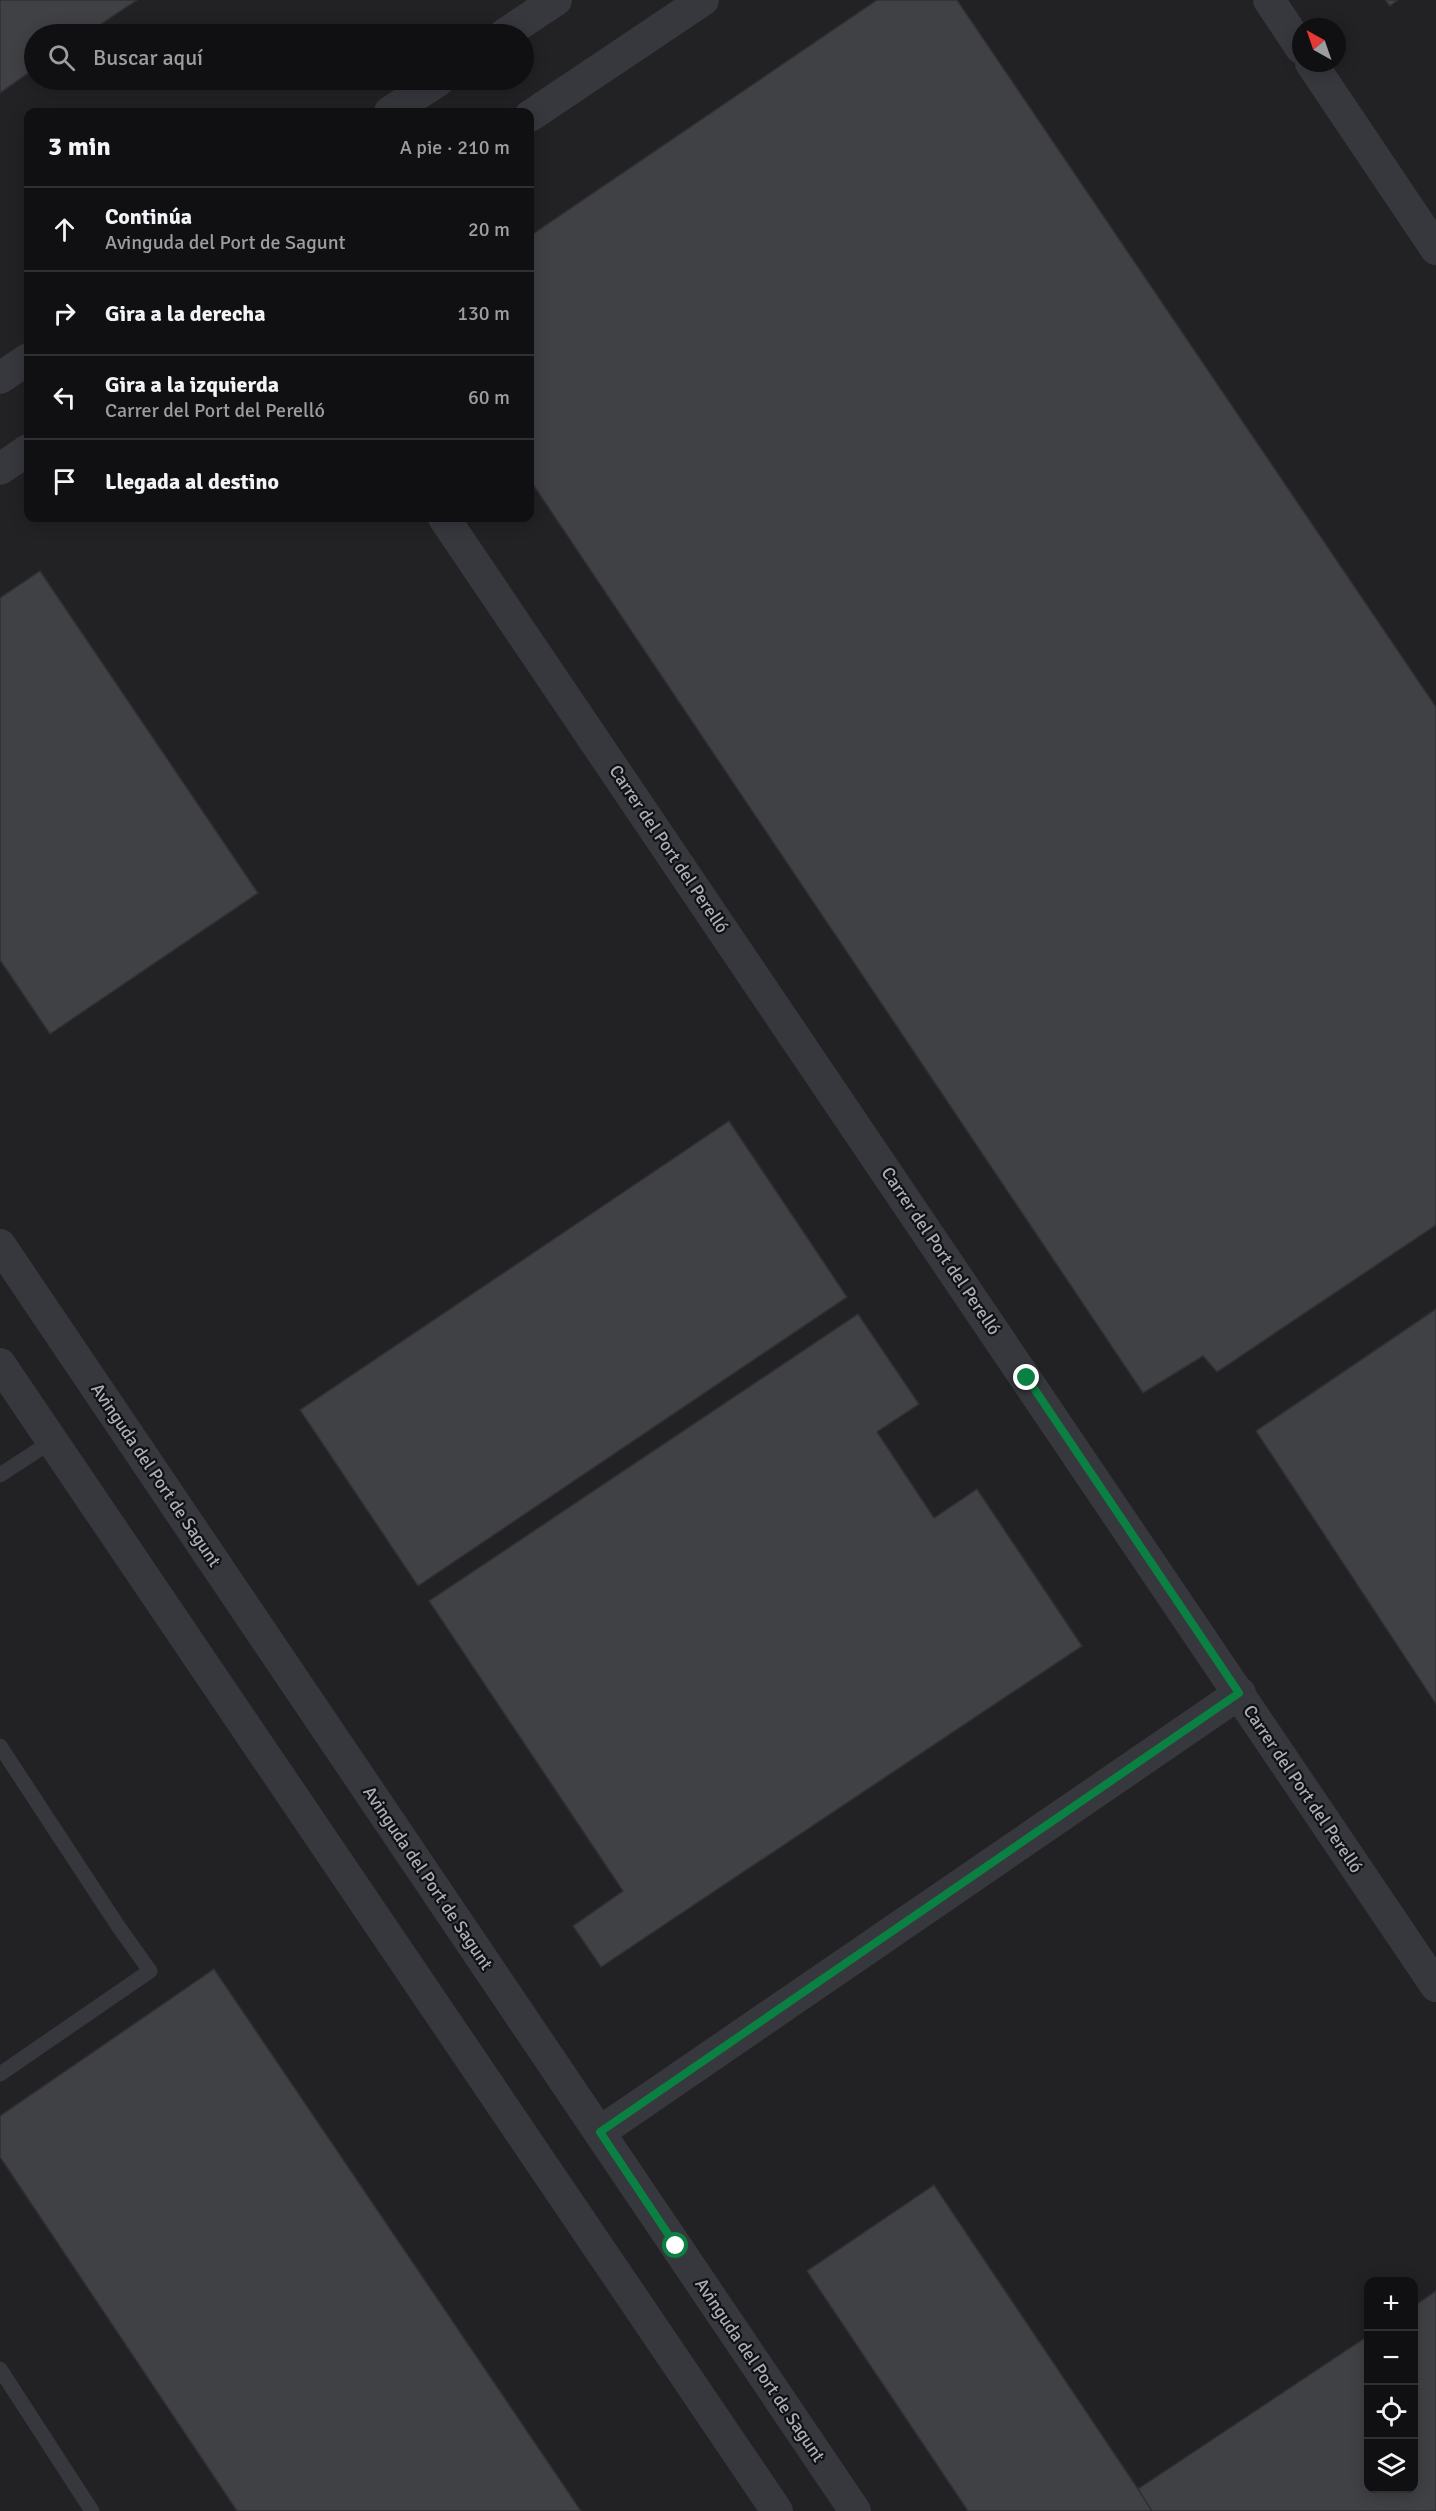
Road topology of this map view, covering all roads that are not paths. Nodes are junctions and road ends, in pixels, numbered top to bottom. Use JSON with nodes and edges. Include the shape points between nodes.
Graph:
{"nodes":[{"id":1,"x":556,"y":0,"type":"edge"},
{"id":2,"x":703,"y":0,"type":"edge"},
{"id":3,"x":1269,"y":0,"type":"edge"},
{"id":4,"x":520,"y":24,"type":"edge"},
{"id":5,"x":1292,"y":34,"type":"edge"},
{"id":6,"x":1317,"y":72,"type":"edge"},
{"id":7,"x":424,"y":90,"type":"edge"},
{"id":8,"x":396,"y":108,"type":"edge"},
{"id":9,"x":534,"y":113,"type":"edge"},
{"id":10,"x":1436,"y":249,"type":"edge"},
{"id":11,"x":24,"y":362,"type":"edge"},
{"id":12,"x":0,"y":378,"type":"edge"},
{"id":13,"x":24,"y":453,"type":"edge"},
{"id":14,"x":0,"y":469,"type":"edge"},
{"id":15,"x":447,"y":522,"type":"edge"},
{"id":16,"x":0,"y":1245,"type":"edge"},
{"id":17,"x":0,"y":1364,"type":"edge"},
{"id":18,"x":52,"y":1441,"type":"junction"},
{"id":19,"x":0,"y":1475,"type":"edge"},
{"id":20,"x":1239,"y":1693,"type":"junction"},
{"id":21,"x":0,"y":1746,"type":"edge"},
{"id":22,"x":1436,"y":1986,"type":"edge"},
{"id":23,"x":0,"y":2074,"type":"edge"},
{"id":24,"x":600,"y":2132,"type":"junction"},
{"id":25,"x":0,"y":2369,"type":"edge"},
{"id":26,"x":92,"y":2511,"type":"edge"},
{"id":27,"x":777,"y":2511,"type":"edge"},
{"id":28,"x":855,"y":2511,"type":"edge"}],
"edges":[{"from":1,"to":4,"type":"street"},
{"from":2,"to":9,"type":"street"},
{"from":3,"to":5,"type":"street"},
{"from":6,"to":10,"type":"street"},
{"from":7,"to":8,"type":"street"},
{"from":11,"to":12,"type":"street"},
{"from":13,"to":14,"type":"street"},
{"from":15,"to":20,"type":"street","name":"Carrer del Port del Perelló"},
{"from":16,"to":24,"type":"street","name":"Avinguda del Port de Sagunt"},
{"from":17,"to":18,"type":"street"},
{"from":18,"to":19,"type":"lane"},
{"from":18,"to":27,"type":"street"},
{"from":20,"to":22,"type":"street","name":"Carrer del Port del Perelló"},
{"from":20,"to":24,"type":"street"},
{"from":21,"to":23,"type":"lane","via":[[150,1971]]},
{"from":24,"to":28,"type":"street","name":"Avinguda del Port de Sagunt"},
{"from":25,"to":26,"type":"lane"}]}
